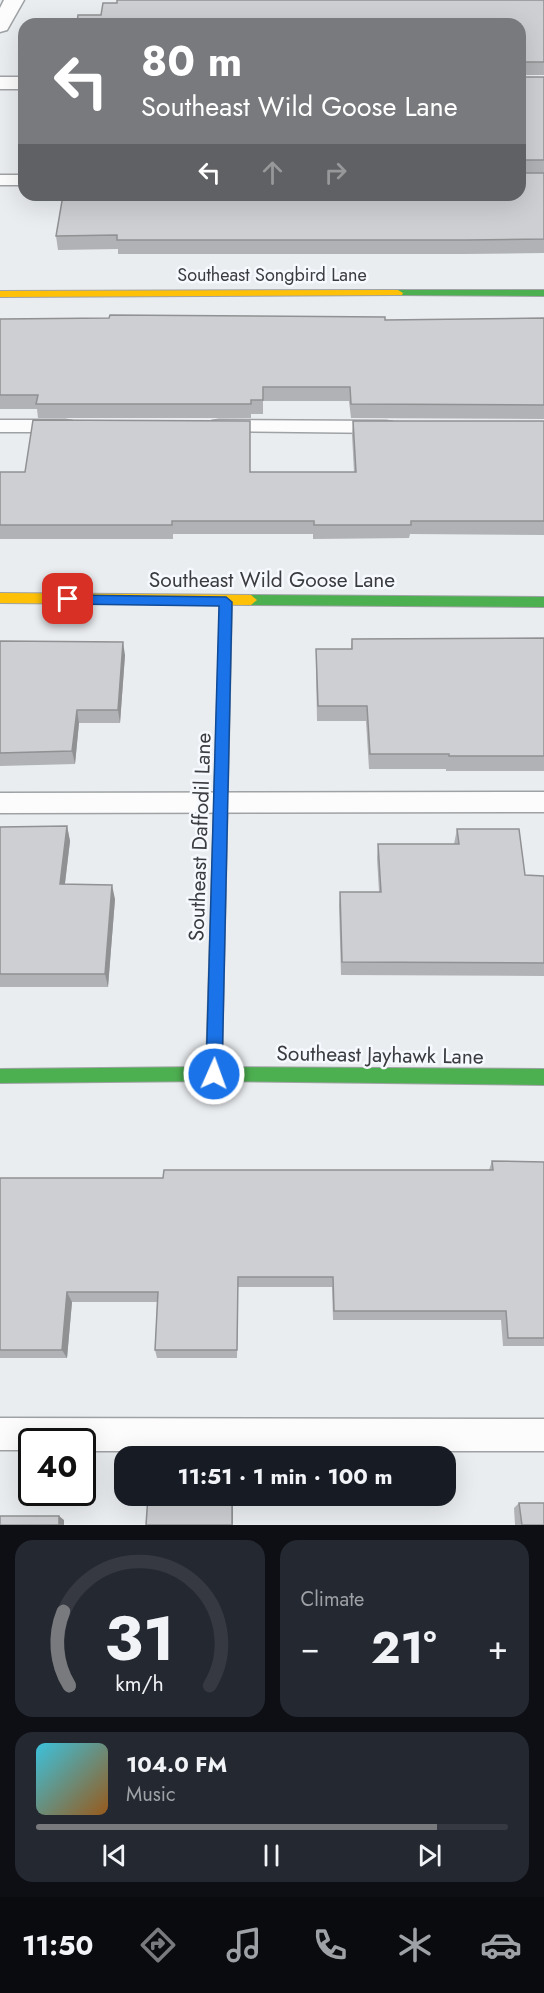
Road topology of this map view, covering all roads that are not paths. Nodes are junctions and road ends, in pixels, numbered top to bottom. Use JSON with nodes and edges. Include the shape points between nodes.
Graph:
{"nodes":[{"id":1,"x":14,"y":0,"type":"edge"},
{"id":2,"x":0,"y":26,"type":"edge"},
{"id":3,"x":0,"y":82,"type":"edge"},
{"id":4,"x":18,"y":83,"type":"edge"},
{"id":5,"x":0,"y":180,"type":"edge"},
{"id":6,"x":18,"y":180,"type":"edge"},
{"id":7,"x":544,"y":293,"type":"edge"},
{"id":8,"x":0,"y":294,"type":"edge"},
{"id":9,"x":0,"y":426,"type":"edge"},
{"id":10,"x":83,"y":426,"type":"edge"},
{"id":11,"x":201,"y":426,"type":"edge"},
{"id":12,"x":402,"y":427,"type":"edge"},
{"id":13,"x":0,"y":598,"type":"edge"},
{"id":14,"x":226,"y":602,"type":"junction"},
{"id":15,"x":544,"y":602,"type":"edge"},
{"id":16,"x":222,"y":802,"type":"junction"},
{"id":17,"x":544,"y":802,"type":"edge"},
{"id":18,"x":0,"y":803,"type":"edge"},
{"id":19,"x":214,"y":1074,"type":"junction"},
{"id":20,"x":0,"y":1076,"type":"edge"},
{"id":21,"x":544,"y":1077,"type":"edge"},
{"id":22,"x":0,"y":1434,"type":"edge"},
{"id":23,"x":544,"y":1435,"type":"edge"}],
"edges":[{"from":1,"to":2,"type":"street"},
{"from":3,"to":4,"type":"street"},
{"from":5,"to":6,"type":"lane"},
{"from":7,"to":8,"type":"street","name":"Southeast Songbird Lane"},
{"from":9,"to":10,"type":"lane"},
{"from":11,"to":12,"type":"lane"},
{"from":13,"to":14,"type":"street","name":"Southeast Wild Goose Lane"},
{"from":14,"to":15,"type":"street","name":"Southeast Wild Goose Lane"},
{"from":14,"to":16,"type":"street","name":"Southeast Daffodil Lane"},
{"from":16,"to":17,"type":"lane"},
{"from":16,"to":18,"type":"lane"},
{"from":16,"to":19,"type":"street","name":"Southeast Daffodil Lane"},
{"from":19,"to":20,"type":"street","name":"Southeast Jayhawk Lane"},
{"from":19,"to":21,"type":"street","name":"Southeast Jayhawk Lane"},
{"from":22,"to":23,"type":"lane"}]}
